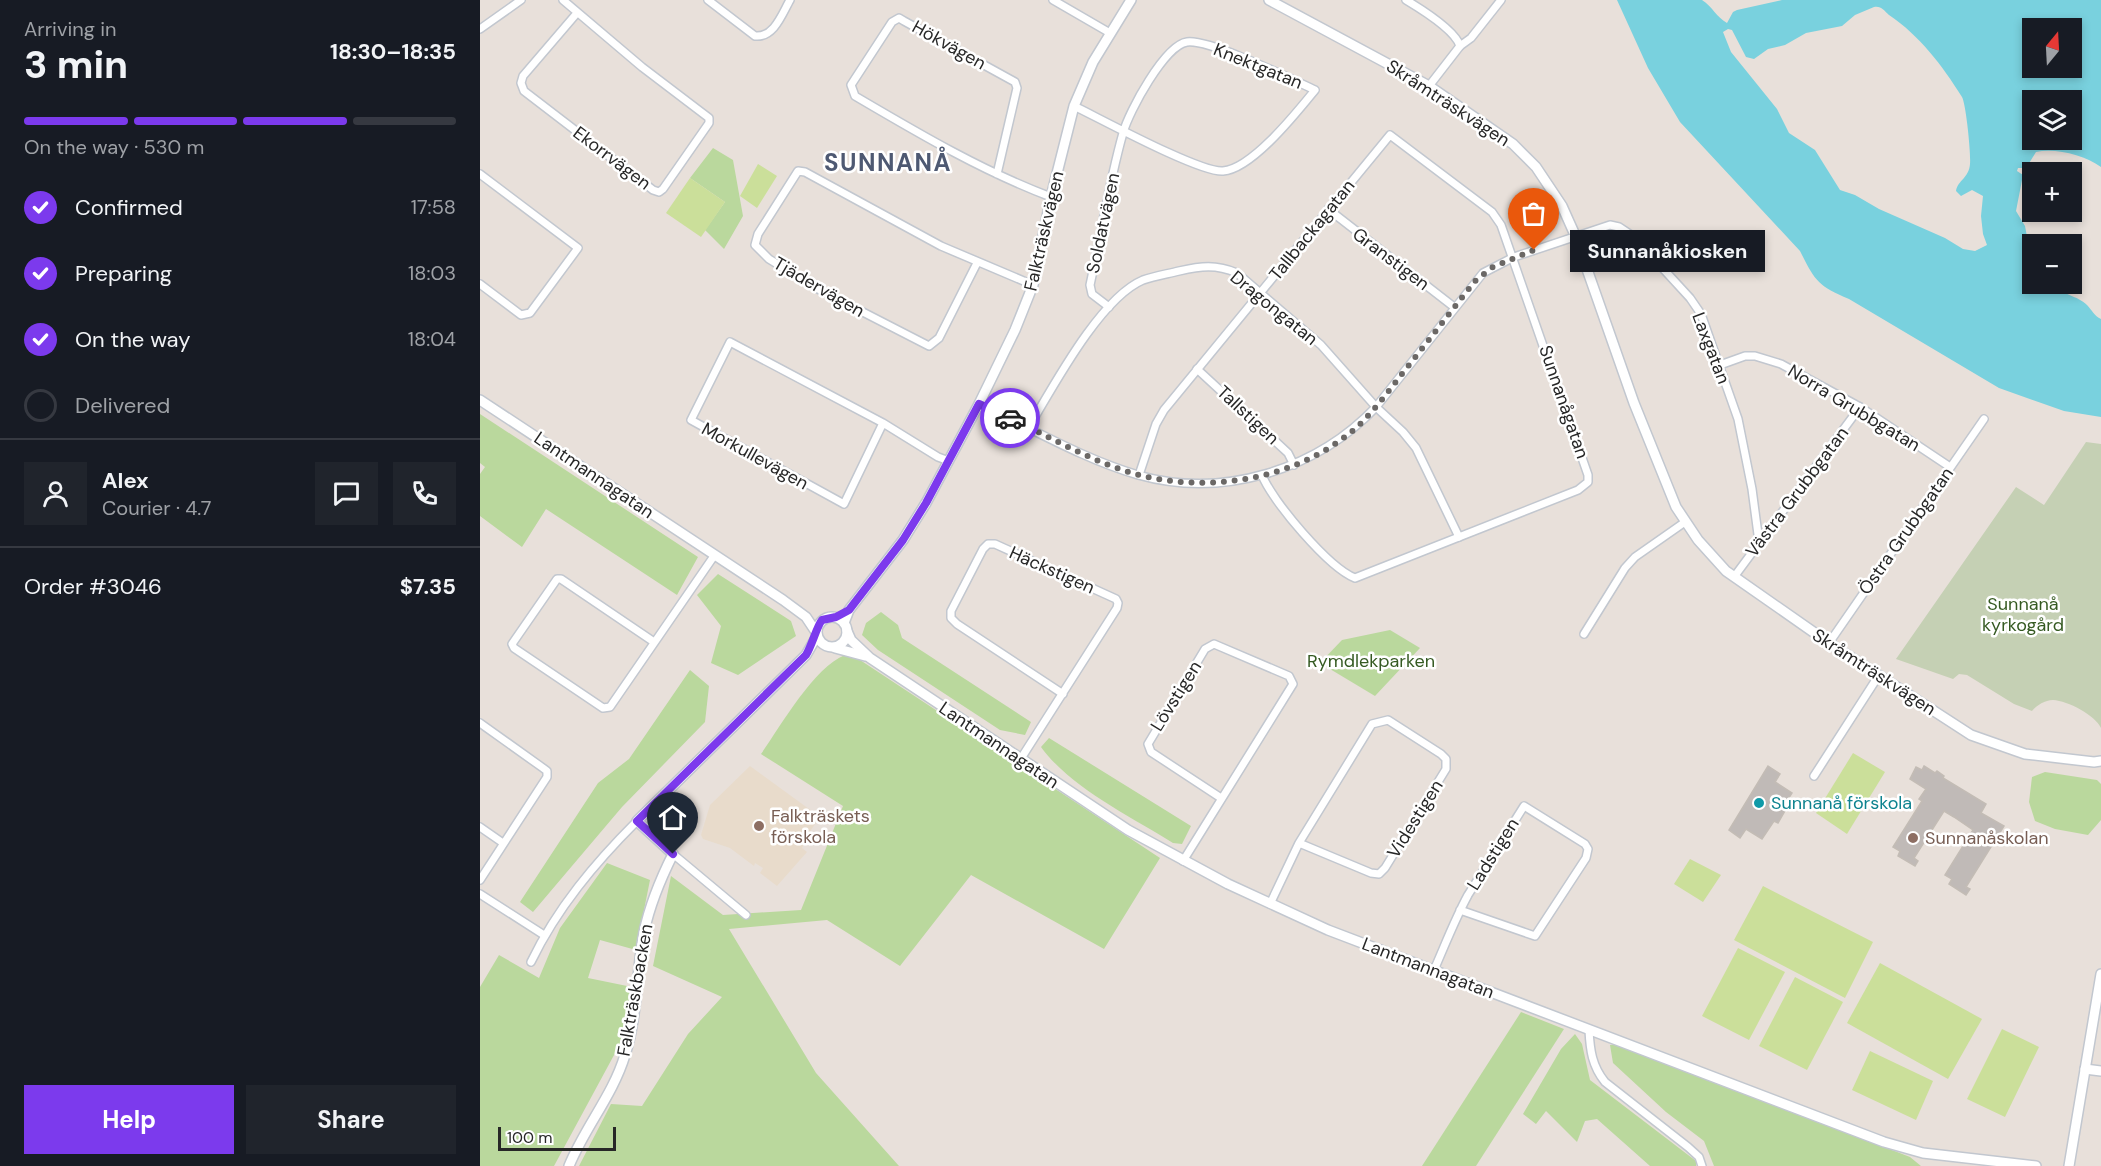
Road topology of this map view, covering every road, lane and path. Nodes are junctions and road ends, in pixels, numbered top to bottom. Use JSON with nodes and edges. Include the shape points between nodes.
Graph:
{"nodes":[{"id":1,"x":521,"y":0,"type":"edge"},
{"id":2,"x":563,"y":0,"type":"edge"},
{"id":3,"x":708,"y":0,"type":"edge"},
{"id":4,"x":790,"y":0,"type":"edge"},
{"id":5,"x":1053,"y":0,"type":"edge"},
{"id":6,"x":1131,"y":0,"type":"edge"},
{"id":7,"x":1269,"y":0,"type":"edge"},
{"id":8,"x":1406,"y":0,"type":"edge"},
{"id":9,"x":1501,"y":0,"type":"edge"},
{"id":10,"x":577,"y":13,"type":"junction"},
{"id":11,"x":480,"y":29,"type":"edge"},
{"id":12,"x":1110,"y":33,"type":"junction"},
{"id":13,"x":1460,"y":46,"type":"junction"},
{"id":14,"x":1429,"y":86,"type":"junction"},
{"id":15,"x":1074,"y":106,"type":"junction"},
{"id":16,"x":1123,"y":131,"type":"junction"},
{"id":17,"x":1390,"y":135,"type":"joint"},
{"id":18,"x":480,"y":174,"type":"edge"},
{"id":19,"x":997,"y":174,"type":"junction"},
{"id":20,"x":1051,"y":197,"type":"junction"},
{"id":21,"x":1328,"y":210,"type":"junction"},
{"id":22,"x":1575,"y":235,"type":"junction"},
{"id":23,"x":1514,"y":257,"type":"junction"},
{"id":24,"x":977,"y":263,"type":"junction"},
{"id":25,"x":480,"y":284,"type":"edge"},
{"id":26,"x":1033,"y":285,"type":"junction"},
{"id":27,"x":1260,"y":292,"type":"junction"},
{"id":28,"x":1109,"y":307,"type":"junction"},
{"id":29,"x":1454,"y":307,"type":"junction"},
{"id":30,"x":1720,"y":365,"type":"junction"},
{"id":31,"x":1197,"y":369,"type":"junction"},
{"id":32,"x":480,"y":400,"type":"edge"},
{"id":33,"x":979,"y":404,"type":"junction"},
{"id":34,"x":1376,"y":407,"type":"junction"},
{"id":35,"x":1860,"y":407,"type":"junction"},
{"id":36,"x":1984,"y":419,"type":"dead end"},
{"id":37,"x":883,"y":423,"type":"junction"},
{"id":38,"x":1029,"y":427,"type":"junction"},
{"id":39,"x":949,"y":461,"type":"junction"},
{"id":40,"x":1293,"y":465,"type":"junction"},
{"id":41,"x":1950,"y":467,"type":"junction"},
{"id":42,"x":1139,"y":475,"type":"junction"},
{"id":43,"x":1262,"y":476,"type":"junction"},
{"id":44,"x":1685,"y":522,"type":"junction"},
{"id":45,"x":1459,"y":537,"type":"junction"},
{"id":46,"x":1760,"y":542,"type":"junction"},
{"id":47,"x":714,"y":556,"type":"junction"},
{"id":48,"x":1734,"y":577,"type":"junction"},
{"id":49,"x":797,"y":610,"type":"junction"},
{"id":50,"x":839,"y":622,"type":"junction"},
{"id":51,"x":817,"y":634,"type":"junction"},
{"id":52,"x":1584,"y":634,"type":"dead end"},
{"id":53,"x":654,"y":642,"type":"junction"},
{"id":54,"x":1828,"y":644,"type":"junction"},
{"id":55,"x":830,"y":647,"type":"junction"},
{"id":56,"x":806,"y":655,"type":"junction"},
{"id":57,"x":870,"y":658,"type":"junction"},
{"id":58,"x":1879,"y":675,"type":"junction"},
{"id":59,"x":1063,"y":694,"type":"junction"},
{"id":60,"x":480,"y":723,"type":"edge"},
{"id":61,"x":1020,"y":760,"type":"junction"},
{"id":62,"x":2099,"y":763,"type":"edge"},
{"id":63,"x":1814,"y":776,"type":"dead end"},
{"id":64,"x":1221,"y":798,"type":"junction"},
{"id":65,"x":637,"y":821,"type":"junction"},
{"id":66,"x":480,"y":827,"type":"edge"},
{"id":67,"x":503,"y":843,"type":"junction"},
{"id":68,"x":1299,"y":843,"type":"junction"},
{"id":69,"x":673,"y":854,"type":"junction"},
{"id":70,"x":1183,"y":861,"type":"junction"},
{"id":71,"x":480,"y":880,"type":"edge"},
{"id":72,"x":480,"y":894,"type":"edge"},
{"id":73,"x":1270,"y":904,"type":"junction"},
{"id":74,"x":1460,"y":910,"type":"junction"},
{"id":75,"x":746,"y":915,"type":"dead end"},
{"id":76,"x":544,"y":935,"type":"junction"},
{"id":77,"x":531,"y":962,"type":"dead end"},
{"id":78,"x":1434,"y":970,"type":"junction"},
{"id":79,"x":2101,"y":974,"type":"edge"},
{"id":80,"x":1589,"y":1030,"type":"junction"},
{"id":81,"x":2085,"y":1069,"type":"junction"},
{"id":82,"x":2101,"y":1071,"type":"edge"},
{"id":83,"x":569,"y":1166,"type":"edge"},
{"id":84,"x":1702,"y":1166,"type":"edge"},
{"id":85,"x":2036,"y":1166,"type":"edge"},
{"id":86,"x":2068,"y":1166,"type":"edge"}],
"edges":[{"from":1,"to":11,"type":"street"},
{"from":2,"to":10,"type":"street","name":"Ekorrvägen"},
{"from":3,"to":4,"type":"street","via":[[755,36],[769,33]]},
{"from":5,"to":12,"type":"street"},
{"from":6,"to":12,"type":"street","name":"Falkträskvägen"},
{"from":7,"to":14,"type":"street","name":"Skråmträskvägen"},
{"from":8,"to":13,"type":"street","via":[[1448,29]]},
{"from":9,"to":13,"type":"street"},
{"from":10,"to":10,"type":"street","name":"Ekorrvägen","via":[[709,118],[659,192],[524,91],[523,76]]},
{"from":12,"to":15,"type":"street","name":"Falkträskvägen"},
{"from":13,"to":14,"type":"street"},
{"from":14,"to":22,"type":"street","name":"Skråmträskvägen","via":[[1513,144],[1543,177]]},
{"from":15,"to":16,"type":"street","name":"Knektgatan"},
{"from":15,"to":20,"type":"street","name":"Falkträskvägen"},
{"from":16,"to":16,"type":"street","name":"Knektgatan","via":[[1223,171],[1238,166],[1281,132],[1315,90],[1249,60],[1190,41],[1171,51],[1138,100]]},
{"from":16,"to":28,"type":"street","name":"Soldatvägen","via":[[1090,285],[1092,294]]},
{"from":17,"to":21,"type":"street","name":"Tallbackagatan"},
{"from":17,"to":23,"type":"street","name":"Sunnanågatan","via":[[1492,212],[1502,225]]},
{"from":18,"to":25,"type":"street","via":[[578,248],[525,315]]},
{"from":19,"to":19,"type":"street","name":"Hökvägen","via":[[855,96],[851,85],[898,18],[1015,82],[1017,88]]},
{"from":19,"to":20,"type":"street","name":"Hökvägen"},
{"from":20,"to":26,"type":"street","name":"Falkträskvägen"},
{"from":21,"to":27,"type":"street","name":"Tallbackagatan"},
{"from":21,"to":29,"type":"street","name":"Granstigen"},
{"from":22,"to":23,"type":"street","name":"Laxgatan"},
{"from":22,"to":30,"type":"street","name":"Laxgatan","via":[[1610,225],[1634,237],[1690,297],[1701,314]]},
{"from":22,"to":44,"type":"street","name":"Skråmträskvägen","via":[[1646,435]]},
{"from":23,"to":29,"type":"street","name":"Laxgatan","via":[[1483,273]]},
{"from":23,"to":45,"type":"street","name":"Sunnanågatan","via":[[1588,482]]},
{"from":24,"to":24,"type":"street","name":"Tjädervägen","via":[[798,171],[755,245],[769,259],[818,289],[929,346],[939,338]]},
{"from":24,"to":26,"type":"street","name":"Tjädervägen"},
{"from":26,"to":33,"type":"street","name":"Falkträskvägen"},
{"from":27,"to":28,"type":"street","name":"Dragongatan","via":[[1231,271],[1201,266],[1144,280]]},
{"from":27,"to":31,"type":"street","name":"Tallbackagatan"},
{"from":27,"to":34,"type":"street","name":"Dragongatan","via":[[1321,345]]},
{"from":28,"to":38,"type":"street","name":"Dragongatan","via":[[1072,354]]},
{"from":29,"to":34,"type":"street","name":"Laxgatan"},
{"from":30,"to":35,"type":"street","name":"Norra Grubbgatan","via":[[1745,356],[1761,357]]},
{"from":30,"to":46,"type":"street","name":"Laxgatan","via":[[1738,419]]},
{"from":31,"to":40,"type":"street","name":"Tallstigen","via":[[1288,453]]},
{"from":31,"to":42,"type":"street","name":"Tallbackagatan","via":[[1156,424]]},
{"from":32,"to":47,"type":"street","name":"Lantmannagatan"},
{"from":33,"to":38,"type":"street","name":"Laxgatan"},
{"from":33,"to":39,"type":"street","name":"Falkträskvägen"},
{"from":34,"to":40,"type":"street","name":"Laxgatan","via":[[1358,426],[1309,459]]},
{"from":34,"to":45,"type":"street","name":"Dragongatan","via":[[1416,448]]},
{"from":35,"to":41,"type":"street","name":"Norra Grubbgatan"},
{"from":35,"to":46,"type":"street","name":"Västra Grubbgatan"},
{"from":36,"to":41,"type":"street","name":"Östra Grubbgatan"},
{"from":37,"to":37,"type":"street","name":"Morkullevägen","via":[[729,342],[691,420],[844,504]]},
{"from":37,"to":39,"type":"street","name":"Morkullevägen"},
{"from":38,"to":42,"type":"street","name":"Laxgatan"},
{"from":39,"to":50,"type":"street","name":"Falkträskvägen","via":[[903,540]]},
{"from":40,"to":43,"type":"street","name":"Laxgatan"},
{"from":41,"to":54,"type":"street","name":"Östra Grubbgatan"},
{"from":42,"to":43,"type":"street","name":"Laxgatan","via":[[1224,483]]},
{"from":43,"to":45,"type":"street","name":"Sunnanågatan","via":[[1267,490],[1292,520],[1347,575],[1355,578]]},
{"from":44,"to":48,"type":"street","name":"Skråmträskvägen"},
{"from":44,"to":52,"type":"street","via":[[1625,568]]},
{"from":46,"to":48,"type":"street","name":"Västra Grubbgatan"},
{"from":47,"to":49,"type":"street","name":"Lantmannagatan"},
{"from":47,"to":53,"type":"street"},
{"from":48,"to":54,"type":"street","name":"Skråmträskvägen"},
{"from":49,"to":50,"type":"street","name":"Lantmannagatan"},
{"from":49,"to":51,"type":"street","name":"Lantmannagatan","via":[[813,624]]},
{"from":50,"to":51,"type":"street","via":[[819,623]]},
{"from":50,"to":55,"type":"street","via":[[845,640]]},
{"from":50,"to":57,"type":"street","name":"Lantmannagatan"},
{"from":51,"to":55,"type":"street","name":"Lantmannagatan"},
{"from":51,"to":56,"type":"street"},
{"from":53,"to":53,"type":"street","via":[[557,579],[512,644],[603,708],[610,707]]},
{"from":54,"to":58,"type":"street","name":"Skråmträskvägen"},
{"from":55,"to":56,"type":"street"},
{"from":55,"to":57,"type":"street","name":"Lantmannagatan"},
{"from":56,"to":65,"type":"street"},
{"from":57,"to":61,"type":"street","name":"Lantmannagatan"},
{"from":58,"to":62,"type":"street","name":"Skråmträskvägen","via":[[1961,729],[1998,746],[2025,754]]},
{"from":58,"to":63,"type":"street"},
{"from":59,"to":59,"type":"street","name":"Häckstigen","via":[[1118,603],[1106,594],[988,544],[951,611],[951,618]]},
{"from":59,"to":61,"type":"street","name":"Häckstigen"},
{"from":60,"to":67,"type":"street","via":[[547,771],[547,777]]},
{"from":61,"to":70,"type":"street","name":"Lantmannagatan"},
{"from":64,"to":64,"type":"street","name":"Lövstigen","via":[[1293,684],[1289,676],[1214,644],[1205,649],[1148,744],[1151,752]]},
{"from":64,"to":70,"type":"street","name":"Lövstigen"},
{"from":65,"to":69,"type":"street"},
{"from":65,"to":76,"type":"street","via":[[581,880]]},
{"from":66,"to":67,"type":"street"},
{"from":67,"to":71,"type":"street"},
{"from":68,"to":68,"type":"street","name":"Videstigen","via":[[1372,724],[1388,720],[1446,759],[1446,769],[1379,874]]},
{"from":68,"to":73,"type":"street","name":"Videstigen"},
{"from":69,"to":75,"type":"street"},
{"from":69,"to":83,"type":"street","name":"Falkträskbacken","via":[[654,894],[644,933],[626,1055]]},
{"from":70,"to":73,"type":"street","name":"Lantmannagatan"},
{"from":72,"to":76,"type":"street"},
{"from":73,"to":78,"type":"street","name":"Lantmannagatan"},
{"from":74,"to":74,"type":"street","name":"Ladstigen","via":[[1524,806],[1588,849],[1535,936]]},
{"from":74,"to":78,"type":"street","name":"Ladstigen"},
{"from":76,"to":77,"type":"street"},
{"from":78,"to":80,"type":"street","name":"Lantmannagatan"},
{"from":79,"to":81,"type":"street"},
{"from":80,"to":84,"type":"street","via":[[1596,1072],[1689,1147]]},
{"from":80,"to":85,"type":"street","name":"Lantmannagatan","via":[[1884,1142],[1923,1153]]},
{"from":81,"to":82,"type":"street"},
{"from":81,"to":86,"type":"street"}]}
